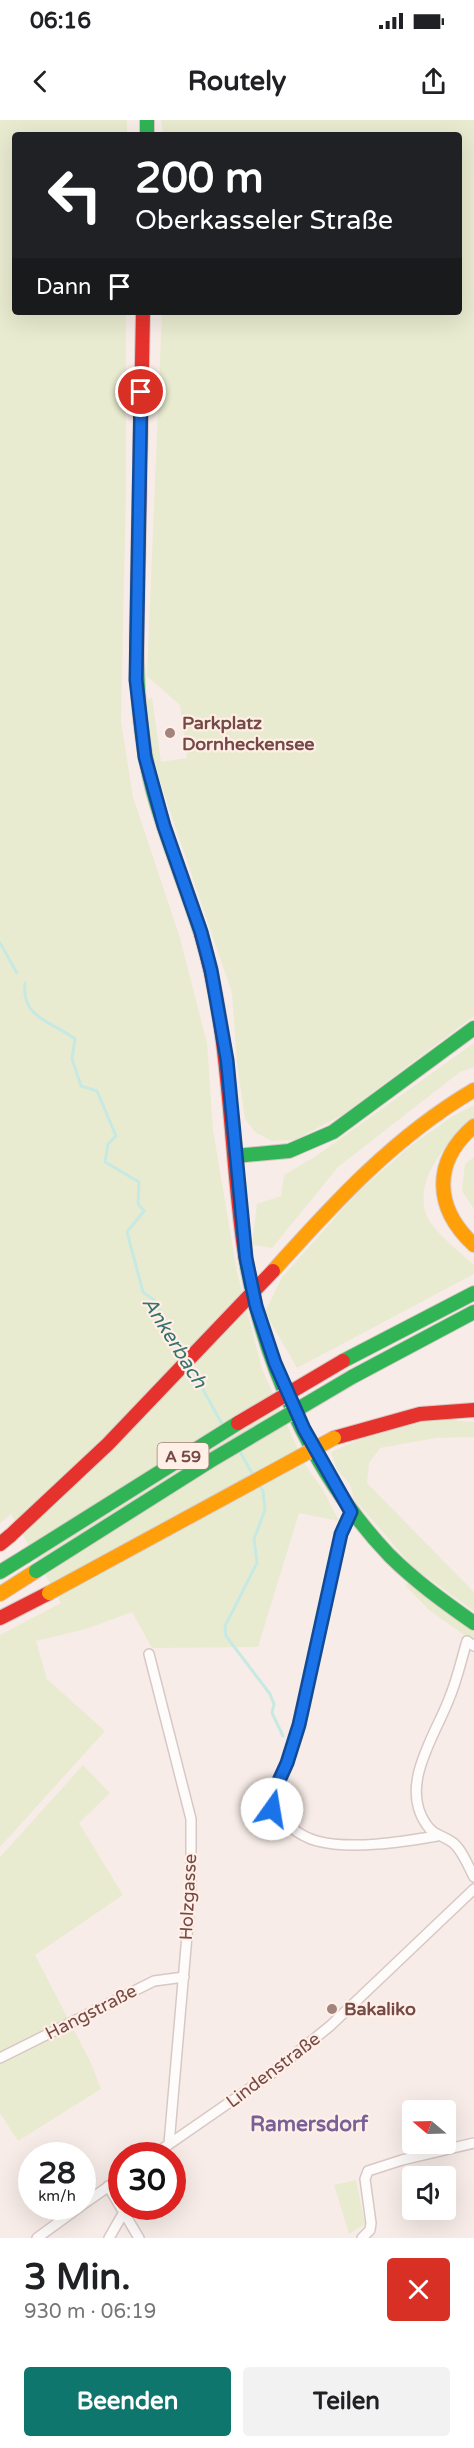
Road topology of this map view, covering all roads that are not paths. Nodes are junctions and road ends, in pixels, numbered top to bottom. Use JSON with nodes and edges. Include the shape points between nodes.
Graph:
{"nodes":[{"id":1,"x":143,"y":315,"type":"edge"},
{"id":2,"x":474,"y":1028,"type":"edge"},
{"id":3,"x":474,"y":1090,"type":"edge"},
{"id":4,"x":474,"y":1126,"type":"edge"},
{"id":5,"x":235,"y":1156,"type":"junction"},
{"id":6,"x":474,"y":1245,"type":"edge"},
{"id":7,"x":474,"y":1293,"type":"edge"},
{"id":8,"x":474,"y":1312,"type":"edge"},
{"id":9,"x":474,"y":1410,"type":"edge"},
{"id":10,"x":351,"y":1512,"type":"junction"},
{"id":11,"x":5,"y":1539,"type":"edge"},
{"id":12,"x":0,"y":1572,"type":"edge"},
{"id":13,"x":0,"y":1594,"type":"edge"},
{"id":14,"x":0,"y":1618,"type":"edge"},
{"id":15,"x":474,"y":1623,"type":"edge"},
{"id":16,"x":470,"y":1644,"type":"edge"},
{"id":17,"x":148,"y":1654,"type":"dead end"},
{"id":18,"x":437,"y":1836,"type":"junction"},
{"id":19,"x":474,"y":1877,"type":"edge"},
{"id":20,"x":474,"y":1889,"type":"edge"},
{"id":21,"x":184,"y":1977,"type":"junction"},
{"id":22,"x":0,"y":2058,"type":"edge"},
{"id":23,"x":169,"y":2142,"type":"edge"},
{"id":24,"x":172,"y":2142,"type":"edge"},
{"id":25,"x":474,"y":2143,"type":"edge"},
{"id":26,"x":108,"y":2186,"type":"edge"},
{"id":27,"x":96,"y":2195,"type":"edge"},
{"id":28,"x":62,"y":2220,"type":"edge"},
{"id":29,"x":119,"y":2220,"type":"edge"},
{"id":30,"x":129,"y":2220,"type":"edge"},
{"id":31,"x":37,"y":2238,"type":"edge"},
{"id":32,"x":109,"y":2238,"type":"edge"},
{"id":33,"x":139,"y":2238,"type":"edge"},
{"id":34,"x":362,"y":2238,"type":"edge"}],
"edges":[{"from":1,"to":5,"type":"main road","via":[[136,680],[140,724],[153,792],[211,970],[227,1060]]},
{"from":2,"to":5,"type":"main road","via":[[333,1132],[289,1150]]},
{"from":3,"to":11,"type":"main road","bridge":true,"via":[[437,1111],[398,1141],[108,1444]]},
{"from":4,"to":6,"type":"main road","via":[[450,1153],[442,1184],[448,1215]]},
{"from":5,"to":10,"type":"main road","via":[[246,1258],[264,1333],[304,1429]]},
{"from":7,"to":12,"type":"main road","number":"A 59","bridge":true,"via":[[343,1361]]},
{"from":8,"to":13,"type":"main road","number":"A 59","bridge":true,"via":[[352,1377],[210,1461]]},
{"from":9,"to":14,"type":"main road","bridge":true,"via":[[420,1414],[334,1438]]},
{"from":10,"to":15,"type":"main road","via":[[422,1586]]},
{"from":10,"to":18,"type":"street","via":[[341,1534],[299,1725],[272,1796],[272,1809],[289,1828],[316,1841],[347,1844]]},
{"from":16,"to":18,"type":"street","via":[[417,1782],[418,1810]]},
{"from":17,"to":21,"type":"street","name":"Holzgasse","via":[[191,1819],[191,1890]]},
{"from":18,"to":19,"type":"street","via":[[452,1842]]},
{"from":20,"to":24,"type":"street","name":"Lindenstraße","via":[[330,2026],[272,2073]]},
{"from":21,"to":22,"type":"street","name":"Hangstraße","via":[[154,1980]]},
{"from":21,"to":23,"type":"street","name":"Holzgasse"},
{"from":25,"to":34,"type":"street","via":[[368,2171],[364,2179],[371,2223]]},
{"from":26,"to":27,"type":"street"},
{"from":28,"to":31,"type":"street"},
{"from":29,"to":32,"type":"street"},
{"from":30,"to":33,"type":"street"}]}
